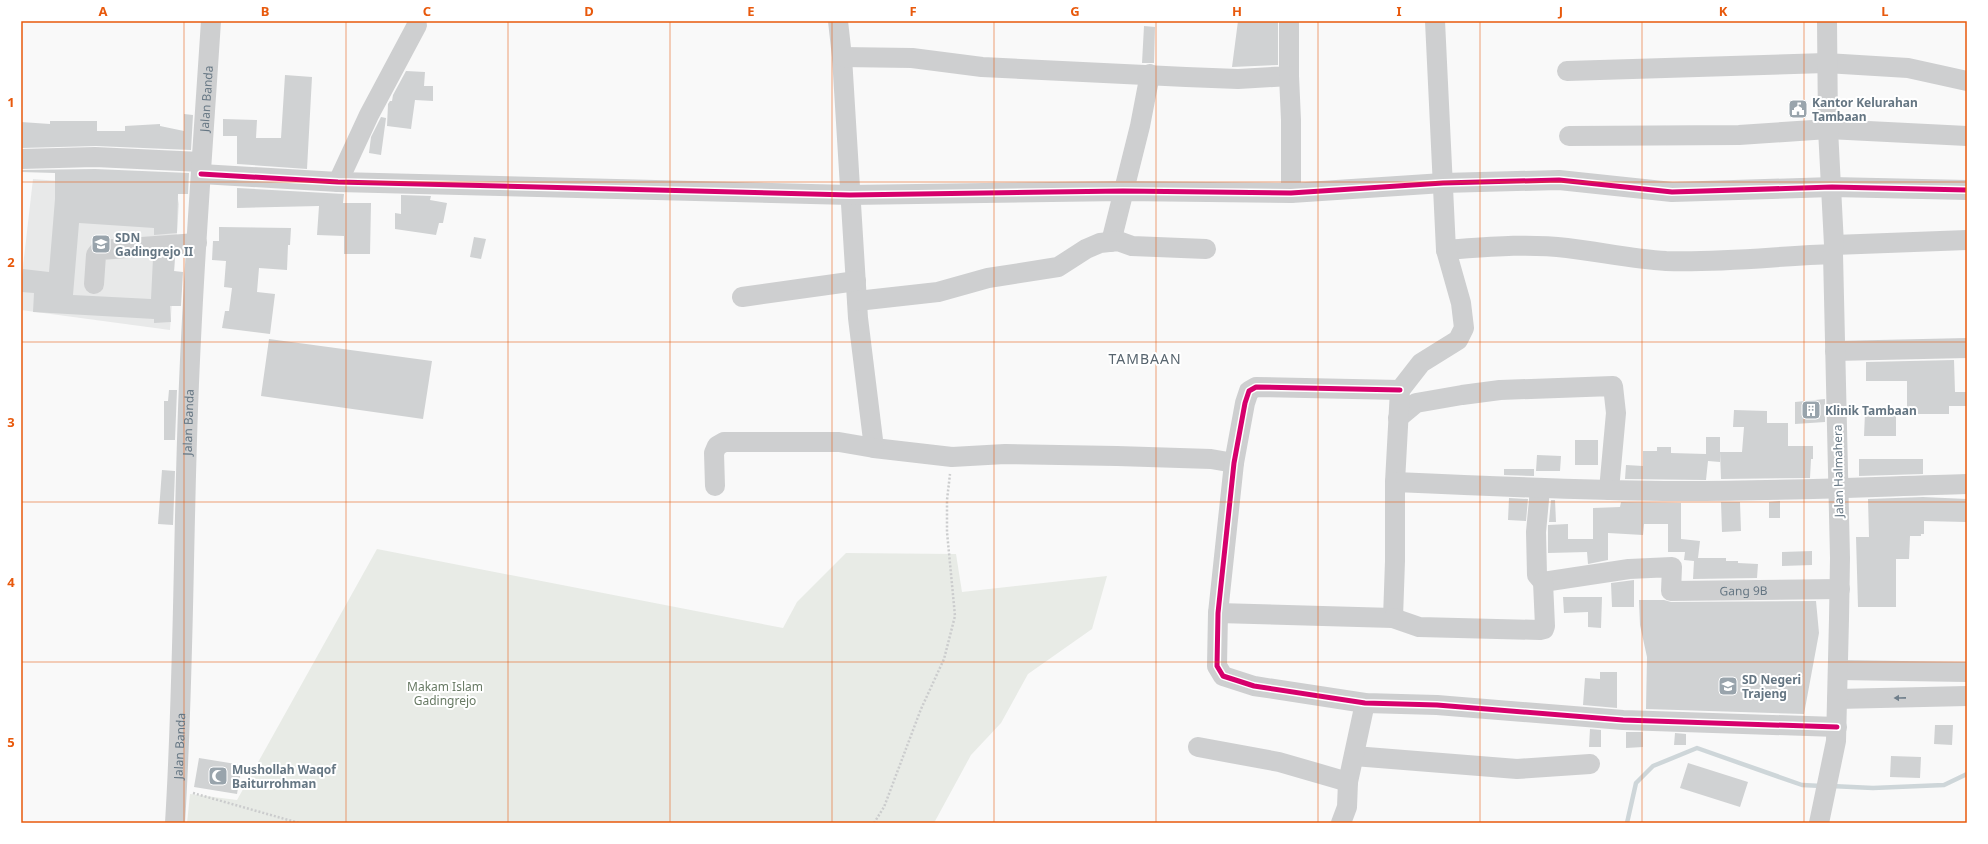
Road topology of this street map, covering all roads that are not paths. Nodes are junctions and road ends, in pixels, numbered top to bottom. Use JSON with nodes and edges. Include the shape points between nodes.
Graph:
{"nodes":[{"id":1,"x":211,"y":21,"type":"edge"},
{"id":2,"x":838,"y":21,"type":"edge"},
{"id":3,"x":1288,"y":21,"type":"edge"},
{"id":4,"x":1435,"y":21,"type":"edge"},
{"id":5,"x":1827,"y":21,"type":"edge"},
{"id":6,"x":417,"y":25,"type":"dead end"},
{"id":7,"x":842,"y":57,"type":"junction"},
{"id":8,"x":1826,"y":63,"type":"junction"},
{"id":9,"x":1567,"y":71,"type":"dead end"},
{"id":10,"x":1150,"y":74,"type":"junction"},
{"id":11,"x":1289,"y":76,"type":"junction"},
{"id":12,"x":1967,"y":81,"type":"edge"},
{"id":13,"x":1828,"y":129,"type":"junction"},
{"id":14,"x":1569,"y":136,"type":"dead end"},
{"id":15,"x":1967,"y":136,"type":"edge"},
{"id":16,"x":21,"y":159,"type":"edge"},
{"id":17,"x":201,"y":168,"type":"junction"},
{"id":18,"x":338,"y":182,"type":"junction"},
{"id":19,"x":1443,"y":183,"type":"junction"},
{"id":20,"x":1832,"y":187,"type":"junction"},
{"id":21,"x":1967,"y":190,"type":"edge"},
{"id":22,"x":1123,"y":191,"type":"junction"},
{"id":23,"x":1291,"y":193,"type":"junction"},
{"id":24,"x":850,"y":195,"type":"junction"},
{"id":25,"x":1967,"y":240,"type":"edge"},
{"id":26,"x":1111,"y":242,"type":"junction"},
{"id":27,"x":197,"y":243,"type":"junction"},
{"id":28,"x":1206,"y":249,"type":"dead end"},
{"id":29,"x":1446,"y":250,"type":"junction"},
{"id":30,"x":1833,"y":250,"type":"junction"},
{"id":31,"x":856,"y":281,"type":"junction"},
{"id":32,"x":94,"y":284,"type":"dead end"},
{"id":33,"x":742,"y":297,"type":"dead end"},
{"id":34,"x":857,"y":302,"type":"junction"},
{"id":35,"x":1967,"y":348,"type":"edge"},
{"id":36,"x":1835,"y":351,"type":"junction"},
{"id":37,"x":1400,"y":390,"type":"junction"},
{"id":38,"x":1398,"y":418,"type":"junction"},
{"id":39,"x":874,"y":448,"type":"junction"},
{"id":40,"x":1234,"y":463,"type":"junction"},
{"id":41,"x":1395,"y":482,"type":"junction"},
{"id":42,"x":1967,"y":484,"type":"edge"},
{"id":43,"x":715,"y":486,"type":"dead end"},
{"id":44,"x":1838,"y":488,"type":"junction"},
{"id":45,"x":1540,"y":489,"type":"junction"},
{"id":46,"x":1609,"y":490,"type":"junction"},
{"id":47,"x":1543,"y":582,"type":"junction"},
{"id":48,"x":1840,"y":589,"type":"junction"},
{"id":49,"x":1218,"y":613,"type":"junction"},
{"id":50,"x":1393,"y":618,"type":"junction"},
{"id":51,"x":1838,"y":670,"type":"junction"},
{"id":52,"x":1932,"y":671,"type":"junction"},
{"id":53,"x":1967,"y":672,"type":"edge"},
{"id":54,"x":1967,"y":696,"type":"edge"},
{"id":55,"x":1930,"y":697,"type":"junction"},
{"id":56,"x":1837,"y":699,"type":"junction"},
{"id":57,"x":1365,"y":703,"type":"junction"},
{"id":58,"x":1837,"y":727,"type":"junction"},
{"id":59,"x":1198,"y":747,"type":"dead end"},
{"id":60,"x":1354,"y":756,"type":"junction"},
{"id":61,"x":1590,"y":764,"type":"dead end"},
{"id":62,"x":1348,"y":782,"type":"junction"},
{"id":63,"x":1821,"y":814,"type":"edge"},
{"id":64,"x":174,"y":823,"type":"edge"},
{"id":65,"x":1341,"y":823,"type":"edge"}],
"edges":[{"from":1,"to":17,"type":"street","name":"Jalan Banda"},
{"from":2,"to":7,"type":"street"},
{"from":3,"to":11,"type":"street"},
{"from":4,"to":19,"type":"street"},
{"from":5,"to":8,"type":"street","name":"Jalan Halmahera"},
{"from":6,"to":18,"type":"street","via":[[369,115]]},
{"from":7,"to":10,"type":"street","via":[[912,58],[982,67]]},
{"from":7,"to":24,"type":"street"},
{"from":8,"to":9,"type":"street"},
{"from":8,"to":12,"type":"street","via":[[1908,68]]},
{"from":8,"to":13,"type":"street","name":"Jalan Halmahera"},
{"from":10,"to":11,"type":"street","via":[[1238,79]]},
{"from":10,"to":22,"type":"street"},
{"from":11,"to":23,"type":"street","via":[[1292,120]]},
{"from":13,"to":14,"type":"street","via":[[1739,135]]},
{"from":13,"to":15,"type":"street"},
{"from":13,"to":20,"type":"street","name":"Jalan Halmahera"},
{"from":16,"to":17,"type":"street","via":[[95,157]]},
{"from":17,"to":18,"type":"street"},
{"from":17,"to":27,"type":"street","name":"Jalan Banda"},
{"from":18,"to":24,"type":"street"},
{"from":19,"to":20,"type":"street","via":[[1559,180],[1672,192]]},
{"from":19,"to":23,"type":"street"},
{"from":19,"to":29,"type":"street"},
{"from":20,"to":21,"type":"street"},
{"from":20,"to":30,"type":"street","name":"Jalan Halmahera"},
{"from":22,"to":23,"type":"street"},
{"from":22,"to":24,"type":"street"},
{"from":22,"to":26,"type":"street"},
{"from":24,"to":31,"type":"street"},
{"from":25,"to":30,"type":"street"},
{"from":26,"to":28,"type":"street","via":[[1122,242],[1132,246]]},
{"from":26,"to":34,"type":"street","via":[[1100,243],[1086,249],[1058,267],[988,278],[938,292]]},
{"from":27,"to":32,"type":"street","via":[[100,250],[96,255]]},
{"from":27,"to":64,"type":"street","name":"Jalan Banda","via":[[187,438]]},
{"from":29,"to":30,"type":"street","via":[[1520,245],[1568,248],[1633,259],[1712,262]]},
{"from":29,"to":37,"type":"street","via":[[1464,328],[1458,340],[1421,363]]},
{"from":30,"to":36,"type":"street","name":"Jalan Halmahera"},
{"from":31,"to":33,"type":"street"},
{"from":31,"to":34,"type":"street"},
{"from":34,"to":39,"type":"street"},
{"from":35,"to":36,"type":"street"},
{"from":36,"to":44,"type":"street","name":"Jalan Halmahera"},
{"from":37,"to":38,"type":"street"},
{"from":37,"to":40,"type":"street","via":[[1256,387],[1249,391],[1244,402]]},
{"from":38,"to":41,"type":"street"},
{"from":38,"to":46,"type":"street","via":[[1416,403],[1462,395],[1500,390],[1613,386],[1616,413]]},
{"from":39,"to":40,"type":"street","via":[[952,457],[1005,454],[1117,456],[1211,459]]},
{"from":39,"to":43,"type":"street","via":[[839,442],[724,442],[717,446],[714,453]]},
{"from":40,"to":49,"type":"street"},
{"from":41,"to":45,"type":"street"},
{"from":41,"to":50,"type":"street"},
{"from":42,"to":44,"type":"street"},
{"from":44,"to":46,"type":"street"},
{"from":44,"to":48,"type":"street","name":"Jalan Halmahera"},
{"from":45,"to":46,"type":"street"},
{"from":45,"to":47,"type":"street","via":[[1536,532],[1537,575]]},
{"from":47,"to":48,"type":"street","name":"Gang 9B","via":[[1629,569],[1672,567],[1671,591]]},
{"from":47,"to":50,"type":"street","via":[[1545,626],[1540,630],[1419,627]]},
{"from":48,"to":51,"type":"street","name":"Jalan Halmahera"},
{"from":49,"to":50,"type":"street"},
{"from":49,"to":57,"type":"street","via":[[1217,666],[1223,676],[1254,686]]},
{"from":51,"to":52,"type":"street"},
{"from":51,"to":56,"type":"street","name":"Jalan Halmahera"},
{"from":52,"to":53,"type":"street"},
{"from":52,"to":55,"type":"street"},
{"from":54,"to":55,"type":"street"},
{"from":55,"to":56,"type":"street","one_way":true},
{"from":56,"to":58,"type":"street","name":"Jalan Halmahera"},
{"from":57,"to":58,"type":"street","via":[[1436,705],[1623,720]]},
{"from":57,"to":60,"type":"street"},
{"from":58,"to":63,"type":"street","name":"Jalan Halmahera","via":[[1829,782]]},
{"from":59,"to":62,"type":"street","via":[[1280,762]]},
{"from":60,"to":61,"type":"street","via":[[1517,769]]},
{"from":60,"to":62,"type":"street"},
{"from":62,"to":65,"type":"street","via":[[1347,807]]}]}
